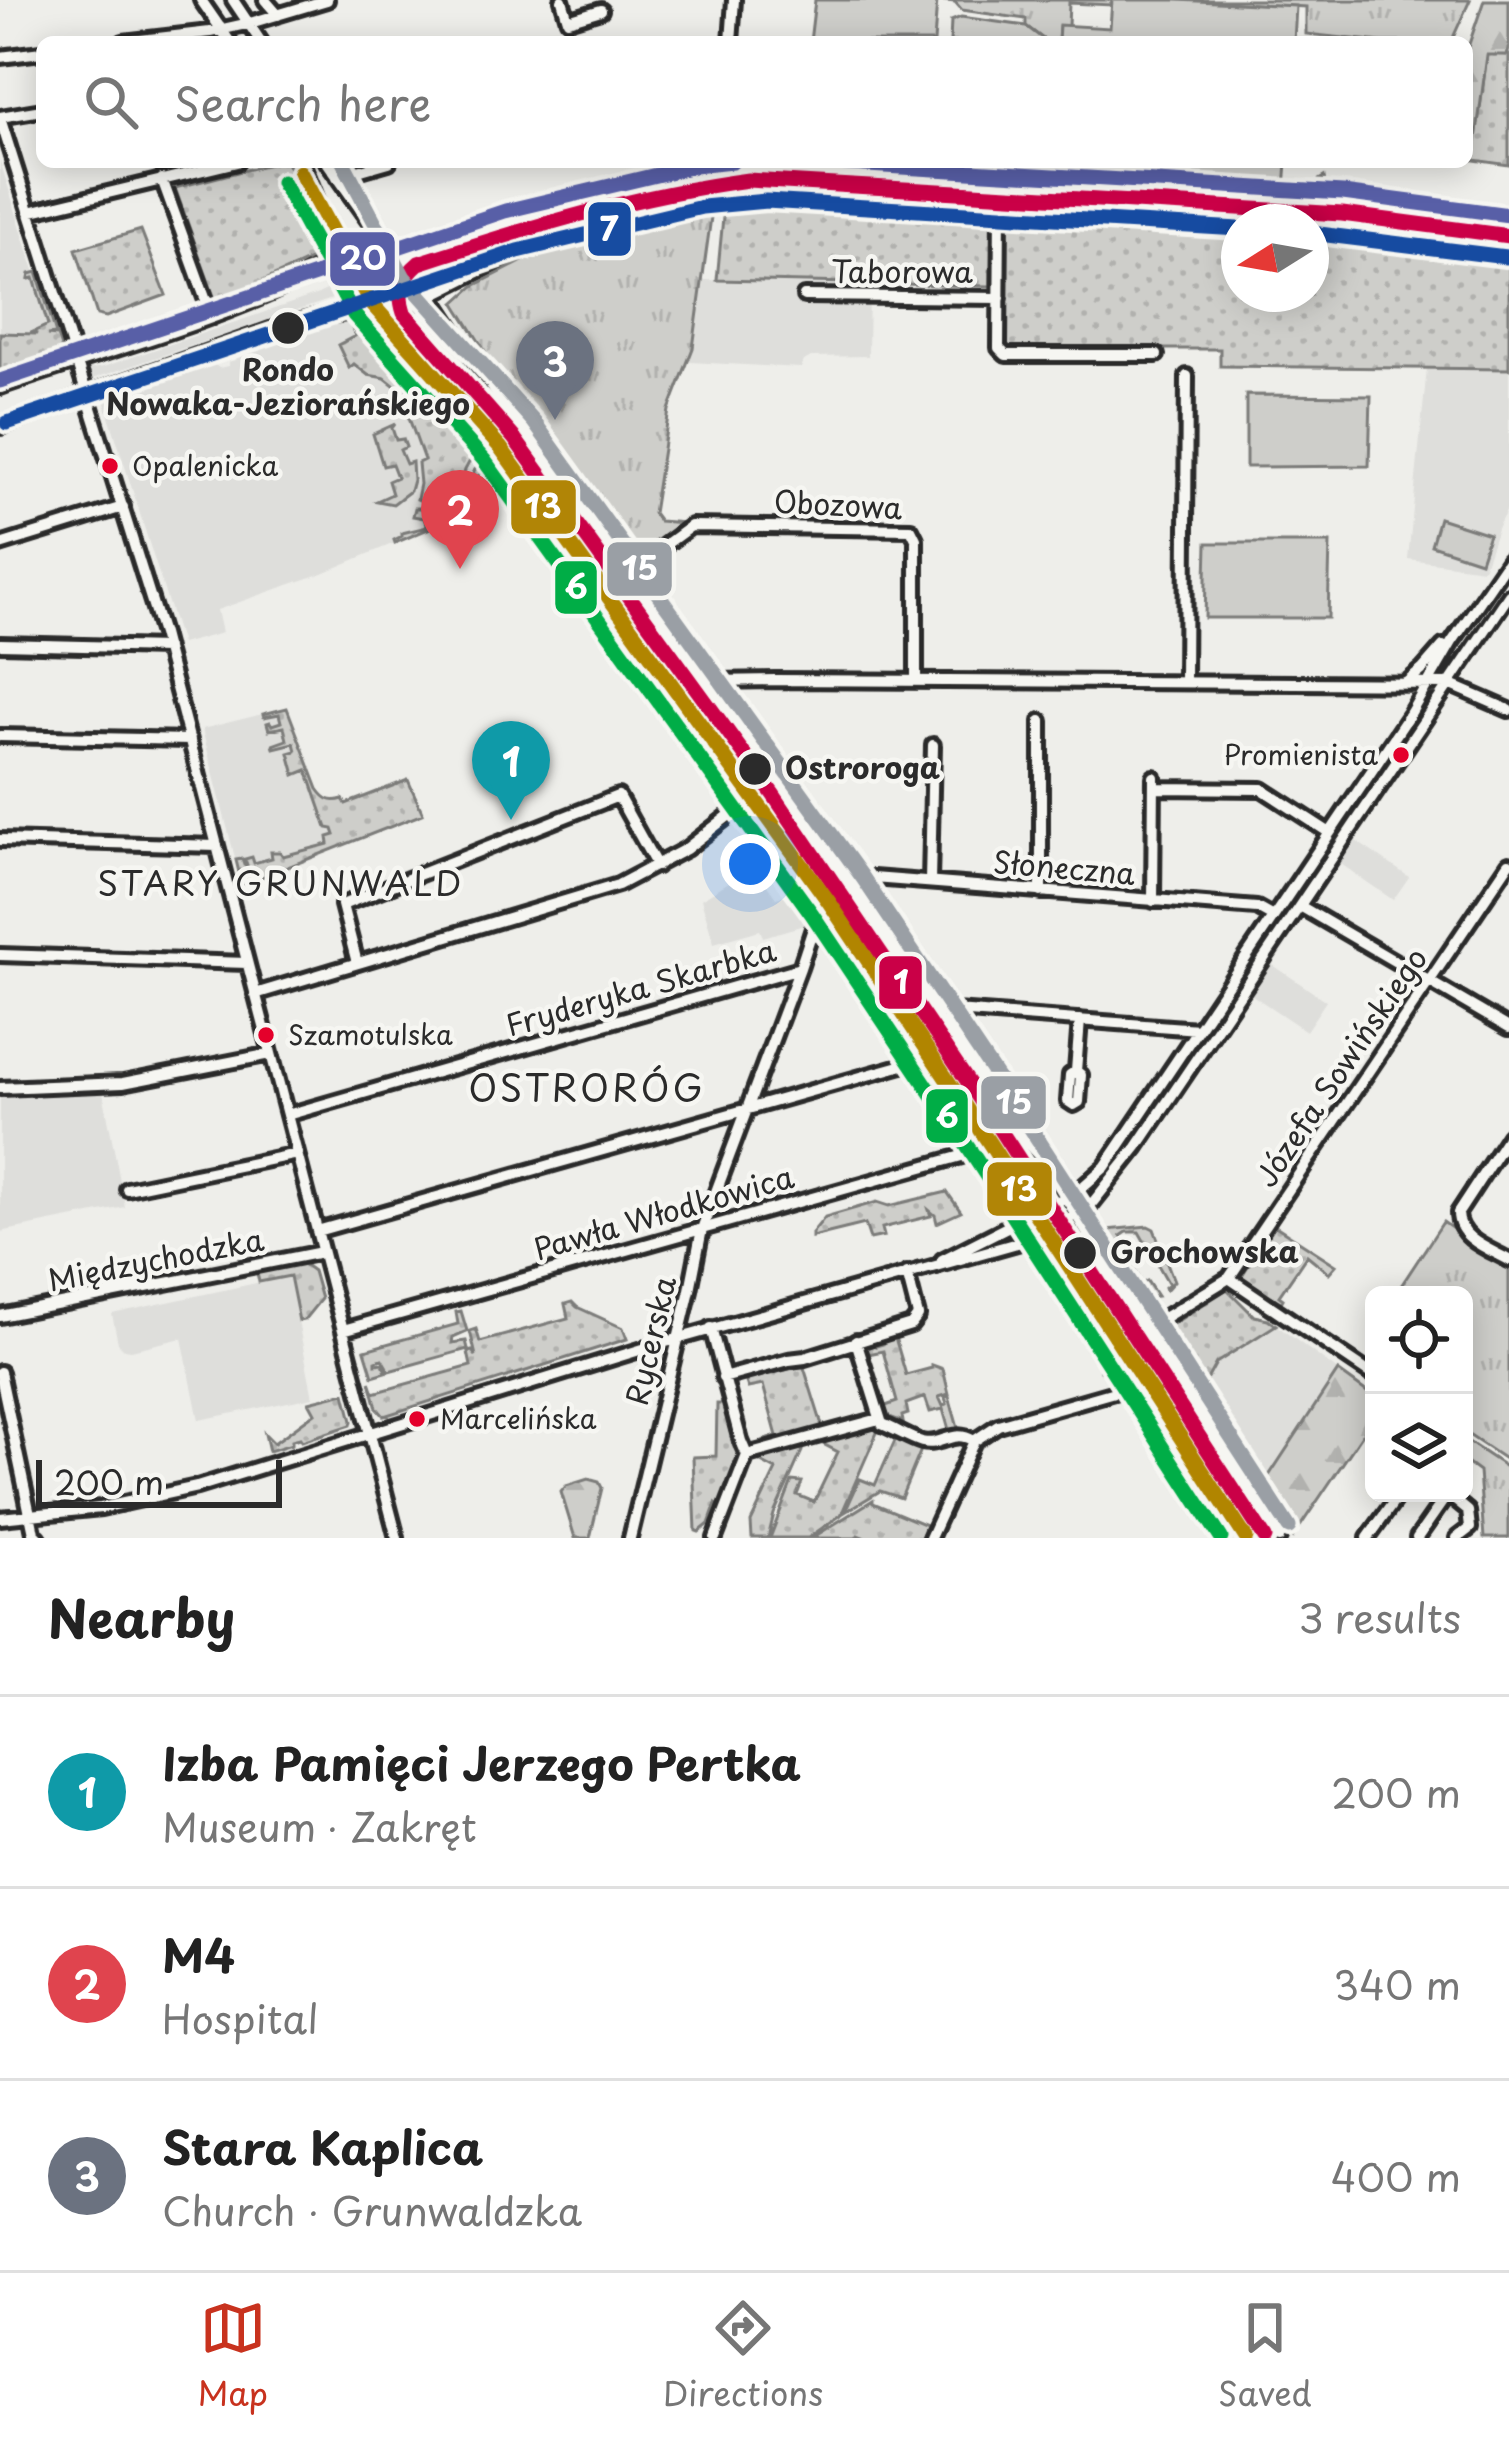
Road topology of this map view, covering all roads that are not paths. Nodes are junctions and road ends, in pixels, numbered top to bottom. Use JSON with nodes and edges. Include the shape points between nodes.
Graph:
{"nodes":[{"id":1,"x":200,"y":0,"type":"edge"},
{"id":2,"x":233,"y":0,"type":"edge"},
{"id":3,"x":265,"y":0,"type":"edge"},
{"id":4,"x":327,"y":0,"type":"edge"},
{"id":5,"x":562,"y":0,"type":"edge"},
{"id":6,"x":734,"y":0,"type":"edge"},
{"id":7,"x":602,"y":10,"type":"dead end"},
{"id":8,"x":278,"y":15,"type":"junction"},
{"id":9,"x":250,"y":23,"type":"junction"},
{"id":10,"x":221,"y":29,"type":"junction"},
{"id":11,"x":194,"y":34,"type":"junction"},
{"id":12,"x":176,"y":36,"type":"edge"},
{"id":13,"x":226,"y":36,"type":"edge"},
{"id":14,"x":258,"y":36,"type":"edge"},
{"id":15,"x":731,"y":36,"type":"edge"},
{"id":16,"x":36,"y":53,"type":"edge"},
{"id":17,"x":0,"y":57,"type":"edge"},
{"id":18,"x":36,"y":111,"type":"edge"},
{"id":19,"x":0,"y":117,"type":"edge"},
{"id":20,"x":211,"y":168,"type":"edge"},
{"id":21,"x":304,"y":168,"type":"edge"},
{"id":22,"x":331,"y":168,"type":"edge"},
{"id":23,"x":368,"y":168,"type":"edge"},
{"id":24,"x":710,"y":168,"type":"edge"},
{"id":25,"x":718,"y":168,"type":"edge"},
{"id":26,"x":784,"y":168,"type":"edge"},
{"id":27,"x":337,"y":177,"type":"junction"},
{"id":28,"x":936,"y":177,"type":"junction"},
{"id":29,"x":162,"y":179,"type":"junction"},
{"id":30,"x":1075,"y":185,"type":"junction"},
{"id":31,"x":1241,"y":195,"type":"junction"},
{"id":32,"x":718,"y":198,"type":"junction"},
{"id":33,"x":935,"y":204,"type":"junction"},
{"id":34,"x":1235,"y":204,"type":"edge"},
{"id":35,"x":1000,"y":208,"type":"junction"},
{"id":36,"x":29,"y":212,"type":"junction"},
{"id":37,"x":1073,"y":212,"type":"junction"},
{"id":38,"x":1221,"y":220,"type":"edge"},
{"id":39,"x":1509,"y":223,"type":"edge"},
{"id":40,"x":1329,"y":227,"type":"edge"},
{"id":41,"x":365,"y":245,"type":"junction"},
{"id":42,"x":391,"y":246,"type":"junction"},
{"id":43,"x":1509,"y":250,"type":"edge"},
{"id":44,"x":337,"y":260,"type":"junction"},
{"id":45,"x":414,"y":266,"type":"junction"},
{"id":46,"x":345,"y":288,"type":"junction"},
{"id":47,"x":429,"y":294,"type":"junction"},
{"id":48,"x":805,"y":296,"type":"dead end"},
{"id":49,"x":1000,"y":298,"type":"junction"},
{"id":50,"x":370,"y":311,"type":"junction"},
{"id":51,"x":212,"y":317,"type":"junction"},
{"id":52,"x":1157,"y":356,"type":"dead end"},
{"id":53,"x":75,"y":361,"type":"junction"},
{"id":54,"x":1187,"y":376,"type":"dead end"},
{"id":55,"x":0,"y":386,"type":"edge"},
{"id":56,"x":88,"y":397,"type":"junction"},
{"id":57,"x":0,"y":426,"type":"edge"},
{"id":58,"x":122,"y":507,"type":"junction"},
{"id":59,"x":0,"y":545,"type":"edge"},
{"id":60,"x":1509,"y":559,"type":"edge"},
{"id":61,"x":627,"y":573,"type":"junction"},
{"id":62,"x":1509,"y":596,"type":"edge"},
{"id":63,"x":0,"y":644,"type":"edge"},
{"id":64,"x":1450,"y":645,"type":"junction"},
{"id":65,"x":166,"y":648,"type":"junction"},
{"id":66,"x":1465,"y":659,"type":"junction"},
{"id":67,"x":916,"y":681,"type":"junction"},
{"id":68,"x":1184,"y":682,"type":"junction"},
{"id":69,"x":1400,"y":683,"type":"junction"},
{"id":70,"x":1428,"y":684,"type":"junction"},
{"id":71,"x":1449,"y":684,"type":"junction"},
{"id":72,"x":707,"y":685,"type":"junction"},
{"id":73,"x":1490,"y":701,"type":"junction"},
{"id":74,"x":1509,"y":710,"type":"edge"},
{"id":75,"x":1412,"y":712,"type":"junction"},
{"id":76,"x":1426,"y":718,"type":"junction"},
{"id":77,"x":1041,"y":721,"type":"dead end"},
{"id":78,"x":738,"y":728,"type":"junction"},
{"id":79,"x":0,"y":736,"type":"edge"},
{"id":80,"x":723,"y":738,"type":"junction"},
{"id":81,"x":190,"y":740,"type":"junction"},
{"id":82,"x":933,"y":745,"type":"dead end"},
{"id":83,"x":759,"y":792,"type":"junction"},
{"id":84,"x":1330,"y":833,"type":"junction"},
{"id":85,"x":0,"y":840,"type":"edge"},
{"id":86,"x":217,"y":846,"type":"junction"},
{"id":87,"x":1509,"y":863,"type":"edge"},
{"id":88,"x":657,"y":866,"type":"junction"},
{"id":89,"x":930,"y":883,"type":"junction"},
{"id":90,"x":850,"y":884,"type":"junction"},
{"id":91,"x":827,"y":886,"type":"junction"},
{"id":92,"x":1041,"y":892,"type":"junction"},
{"id":93,"x":1153,"y":901,"type":"junction"},
{"id":94,"x":1300,"y":906,"type":"junction"},
{"id":95,"x":1274,"y":916,"type":"junction"},
{"id":96,"x":0,"y":955,"type":"edge"},
{"id":97,"x":247,"y":963,"type":"junction"},
{"id":98,"x":357,"y":963,"type":"junction"},
{"id":99,"x":800,"y":968,"type":"junction"},
{"id":100,"x":1429,"y":982,"type":"junction"},
{"id":101,"x":255,"y":994,"type":"junction"},
{"id":102,"x":938,"y":1016,"type":"junction"},
{"id":103,"x":1081,"y":1020,"type":"junction"},
{"id":104,"x":1509,"y":1028,"type":"edge"},
{"id":105,"x":1198,"y":1029,"type":"junction"},
{"id":106,"x":271,"y":1054,"type":"junction"},
{"id":107,"x":942,"y":1054,"type":"junction"},
{"id":108,"x":1076,"y":1071,"type":"dead end"},
{"id":109,"x":0,"y":1088,"type":"edge"},
{"id":110,"x":747,"y":1109,"type":"junction"},
{"id":111,"x":287,"y":1115,"type":"junction"},
{"id":112,"x":1509,"y":1135,"type":"edge"},
{"id":113,"x":998,"y":1143,"type":"junction"},
{"id":114,"x":297,"y":1154,"type":"junction"},
{"id":115,"x":127,"y":1189,"type":"dead end"},
{"id":116,"x":1065,"y":1197,"type":"junction"},
{"id":117,"x":1040,"y":1210,"type":"junction"},
{"id":118,"x":1076,"y":1214,"type":"junction"},
{"id":119,"x":1051,"y":1228,"type":"junction"},
{"id":120,"x":702,"y":1229,"type":"junction"},
{"id":121,"x":317,"y":1231,"type":"junction"},
{"id":122,"x":322,"y":1252,"type":"junction"},
{"id":123,"x":1509,"y":1260,"type":"edge"},
{"id":124,"x":934,"y":1265,"type":"junction"},
{"id":125,"x":907,"y":1273,"type":"junction"},
{"id":126,"x":1229,"y":1278,"type":"junction"},
{"id":127,"x":0,"y":1316,"type":"edge"},
{"id":128,"x":711,"y":1328,"type":"junction"},
{"id":129,"x":1146,"y":1329,"type":"junction"},
{"id":130,"x":343,"y":1330,"type":"junction"},
{"id":131,"x":677,"y":1338,"type":"junction"},
{"id":132,"x":856,"y":1341,"type":"junction"},
{"id":133,"x":1365,"y":1370,"type":"edge"},
{"id":134,"x":0,"y":1372,"type":"edge"},
{"id":135,"x":723,"y":1378,"type":"junction"},
{"id":136,"x":1154,"y":1378,"type":"junction"},
{"id":137,"x":879,"y":1419,"type":"junction"},
{"id":138,"x":369,"y":1434,"type":"junction"},
{"id":139,"x":974,"y":1441,"type":"junction"},
{"id":140,"x":747,"y":1455,"type":"junction"},
{"id":141,"x":1394,"y":1502,"type":"edge"},
{"id":142,"x":31,"y":1516,"type":"junction"},
{"id":143,"x":0,"y":1518,"type":"edge"},
{"id":144,"x":1276,"y":1537,"type":"edge"},
{"id":145,"x":39,"y":1538,"type":"edge"},
{"id":146,"x":397,"y":1538,"type":"edge"},
{"id":147,"x":630,"y":1538,"type":"edge"},
{"id":148,"x":715,"y":1538,"type":"edge"},
{"id":149,"x":930,"y":1538,"type":"edge"},
{"id":150,"x":1258,"y":1538,"type":"edge"},
{"id":151,"x":1368,"y":1538,"type":"edge"},
{"id":152,"x":1417,"y":1538,"type":"edge"},
{"id":153,"x":1457,"y":1538,"type":"edge"}],
"edges":[{"from":1,"to":10,"type":"street"},
{"from":1,"to":11,"type":"street","via":[[203,23]]},
{"from":2,"to":9,"type":"street"},
{"from":3,"to":8,"type":"street"},
{"from":4,"to":8,"type":"street"},
{"from":5,"to":7,"type":"street","via":[[568,20]]},
{"from":6,"to":15,"type":"street"},
{"from":8,"to":9,"type":"street"},
{"from":9,"to":10,"type":"street"},
{"from":9,"to":14,"type":"street"},
{"from":10,"to":11,"type":"street"},
{"from":10,"to":13,"type":"street"},
{"from":11,"to":12,"type":"street"},
{"from":16,"to":17,"type":"street"},
{"from":18,"to":19,"type":"street"},
{"from":19,"to":36,"type":"street"},
{"from":20,"to":29,"type":"street"},
{"from":21,"to":44,"type":"street"},
{"from":22,"to":27,"type":"street"},
{"from":23,"to":27,"type":"street"},
{"from":24,"to":42,"type":"main road"},
{"from":25,"to":32,"type":"street"},
{"from":26,"to":28,"type":"main road"},
{"from":27,"to":42,"type":"street"},
{"from":28,"to":30,"type":"main road"},
{"from":28,"to":33,"type":"main road","via":[[926,190]]},
{"from":29,"to":36,"type":"street"},
{"from":29,"to":51,"type":"street"},
{"from":30,"to":31,"type":"main road"},
{"from":30,"to":37,"type":"main road"},
{"from":31,"to":34,"type":"main road"},
{"from":31,"to":39,"type":"main road"},
{"from":32,"to":33,"type":"main road"},
{"from":32,"to":47,"type":"main road","via":[[532,243]]},
{"from":33,"to":35,"type":"main road"},
{"from":35,"to":37,"type":"main road"},
{"from":35,"to":49,"type":"street","name":"Taborowa"},
{"from":36,"to":53,"type":"street"},
{"from":37,"to":38,"type":"main road"},
{"from":40,"to":43,"type":"main road"},
{"from":41,"to":42,"type":"main road"},
{"from":41,"to":44,"type":"main road"},
{"from":41,"to":46,"type":"main road","via":[[348,265]]},
{"from":42,"to":45,"type":"main road"},
{"from":44,"to":46,"type":"street"},
{"from":44,"to":51,"type":"main road"},
{"from":45,"to":47,"type":"street"},
{"from":45,"to":50,"type":"main road","via":[[409,296]]},
{"from":46,"to":50,"type":"main road"},
{"from":47,"to":50,"type":"main road"},
{"from":47,"to":61,"type":"street"},
{"from":48,"to":49,"type":"street","name":"Taborowa"},
{"from":49,"to":52,"type":"street","name":"Taborowa","via":[[999,349],[1006,355]]},
{"from":50,"to":56,"type":"main road","via":[[279,328]]},
{"from":50,"to":80,"type":"street","via":[[512,446]]},
{"from":51,"to":53,"type":"main road"},
{"from":53,"to":55,"type":"main road"},
{"from":53,"to":56,"type":"street"},
{"from":54,"to":68,"type":"street"},
{"from":56,"to":57,"type":"main road"},
{"from":56,"to":58,"type":"street"},
{"from":58,"to":59,"type":"street"},
{"from":58,"to":65,"type":"street"},
{"from":60,"to":64,"type":"street"},
{"from":61,"to":67,"type":"street","name":"Obozowa","via":[[691,526],[911,529]]},
{"from":61,"to":72,"type":"street"},
{"from":62,"to":66,"type":"street"},
{"from":63,"to":65,"type":"street"},
{"from":64,"to":69,"type":"street"},
{"from":64,"to":70,"type":"street"},
{"from":64,"to":71,"type":"street"},
{"from":65,"to":81,"type":"street"},
{"from":66,"to":71,"type":"street"},
{"from":66,"to":73,"type":"street","via":[[1467,681]]},
{"from":67,"to":68,"type":"street"},
{"from":67,"to":72,"type":"street"},
{"from":68,"to":69,"type":"street"},
{"from":69,"to":70,"type":"street"},
{"from":69,"to":75,"type":"street"},
{"from":70,"to":71,"type":"street"},
{"from":70,"to":75,"type":"street"},
{"from":70,"to":76,"type":"street"},
{"from":71,"to":73,"type":"street"},
{"from":71,"to":76,"type":"street"},
{"from":72,"to":78,"type":"street"},
{"from":73,"to":74,"type":"street"},
{"from":75,"to":84,"type":"street"},
{"from":76,"to":94,"type":"street"},
{"from":77,"to":92,"type":"street"},
{"from":78,"to":80,"type":"street"},
{"from":78,"to":90,"type":"street"},
{"from":79,"to":81,"type":"street"},
{"from":80,"to":83,"type":"street"},
{"from":81,"to":86,"type":"street"},
{"from":82,"to":89,"type":"street"},
{"from":83,"to":88,"type":"street"},
{"from":83,"to":91,"type":"street"},
{"from":84,"to":93,"type":"street","via":[[1262,789],[1154,783]]},
{"from":84,"to":95,"type":"street"},
{"from":85,"to":86,"type":"street"},
{"from":86,"to":97,"type":"street"},
{"from":87,"to":100,"type":"street","name":"Józefa Sowińskiego"},
{"from":88,"to":98,"type":"street","via":[[618,885]]},
{"from":88,"to":98,"type":"street","via":[[618,796],[342,905]]},
{"from":89,"to":90,"type":"street","name":"Słoneczna","via":[[865,877]]},
{"from":89,"to":92,"type":"street","name":"Słoneczna"},
{"from":90,"to":102,"type":"street"},
{"from":91,"to":99,"type":"street","name":"Rycerska"},
{"from":91,"to":107,"type":"street"},
{"from":92,"to":93,"type":"street","name":"Słoneczna"},
{"from":93,"to":95,"type":"street","name":"Słoneczna"},
{"from":94,"to":100,"type":"street"},
{"from":94,"to":118,"type":"street","via":[[1126,1162]]},
{"from":95,"to":105,"type":"street"},
{"from":96,"to":97,"type":"street"},
{"from":97,"to":101,"type":"street"},
{"from":98,"to":101,"type":"street"},
{"from":99,"to":110,"type":"street","name":"Rycerska"},
{"from":99,"to":111,"type":"street","name":"Fryderyka Skarbka"},
{"from":100,"to":104,"type":"street"},
{"from":100,"to":126,"type":"street","name":"Józefa Sowińskiego"},
{"from":101,"to":106,"type":"street"},
{"from":102,"to":103,"type":"street"},
{"from":102,"to":116,"type":"street"},
{"from":103,"to":105,"type":"street"},
{"from":103,"to":108,"type":"street"},
{"from":105,"to":116,"type":"street","via":[[1105,1167]]},
{"from":106,"to":109,"type":"street","via":[[123,1083]]},
{"from":106,"to":111,"type":"street"},
{"from":107,"to":110,"type":"street"},
{"from":107,"to":113,"type":"street"},
{"from":110,"to":120,"type":"street","name":"Rycerska"},
{"from":110,"to":121,"type":"street"},
{"from":111,"to":114,"type":"street"},
{"from":112,"to":123,"type":"street","via":[[1458,1213],[1462,1230]]},
{"from":113,"to":117,"type":"street"},
{"from":113,"to":120,"type":"street","name":"Pawła Włodkowica"},
{"from":114,"to":115,"type":"street"},
{"from":114,"to":121,"type":"street"},
{"from":116,"to":117,"type":"street"},
{"from":116,"to":118,"type":"street"},
{"from":117,"to":119,"type":"street"},
{"from":117,"to":124,"type":"street"},
{"from":118,"to":119,"type":"street"},
{"from":118,"to":129,"type":"street"},
{"from":119,"to":124,"type":"street"},
{"from":119,"to":136,"type":"street"},
{"from":120,"to":130,"type":"street","name":"Pawła Włodkowica"},
{"from":120,"to":131,"type":"street","name":"Rycerska"},
{"from":121,"to":122,"type":"street"},
{"from":122,"to":127,"type":"street","name":"Międzychodzka"},
{"from":122,"to":130,"type":"street"},
{"from":124,"to":125,"type":"street"},
{"from":125,"to":128,"type":"street"},
{"from":125,"to":132,"type":"street","via":[[918,1316]]},
{"from":126,"to":129,"type":"street","name":"Józefa Sowińskiego"},
{"from":126,"to":133,"type":"street"},
{"from":128,"to":131,"type":"street"},
{"from":128,"to":135,"type":"street"},
{"from":129,"to":144,"type":"street"},
{"from":130,"to":138,"type":"street"},
{"from":131,"to":138,"type":"street"},
{"from":131,"to":147,"type":"street","name":"Rycerska"},
{"from":132,"to":135,"type":"street"},
{"from":132,"to":137,"type":"street"},
{"from":134,"to":142,"type":"street"},
{"from":135,"to":140,"type":"street"},
{"from":136,"to":139,"type":"street","via":[[998,1426]]},
{"from":136,"to":150,"type":"street"},
{"from":137,"to":139,"type":"street","via":[[927,1444],[956,1436]]},
{"from":137,"to":140,"type":"street"},
{"from":138,"to":142,"type":"street","via":[[173,1493]]},
{"from":138,"to":146,"type":"street"},
{"from":139,"to":149,"type":"street"},
{"from":140,"to":148,"type":"street"},
{"from":141,"to":151,"type":"street"},
{"from":142,"to":143,"type":"street"},
{"from":142,"to":145,"type":"street"},
{"from":152,"to":153,"type":"street","via":[[1451,1497],[1468,1511],[1470,1528]]}]}
